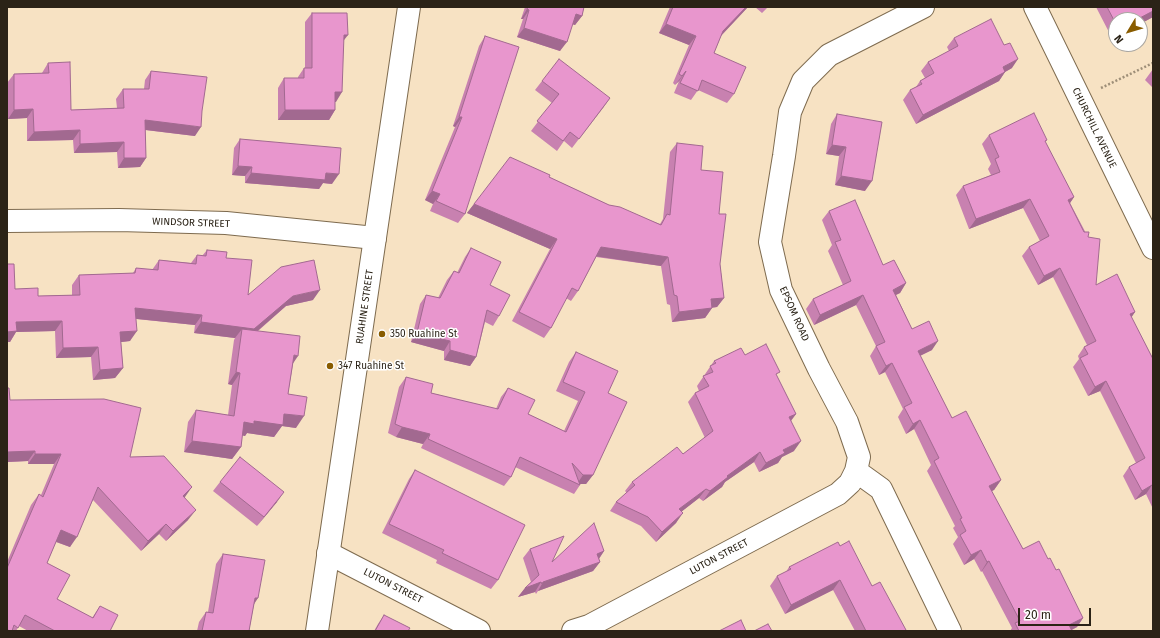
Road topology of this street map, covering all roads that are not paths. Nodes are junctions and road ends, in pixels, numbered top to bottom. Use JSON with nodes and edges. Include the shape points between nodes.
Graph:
{"nodes":[{"id":1,"x":409,"y":7,"type":"edge"},
{"id":2,"x":923,"y":7,"type":"edge"},
{"id":3,"x":1035,"y":7,"type":"edge"},
{"id":4,"x":7,"y":221,"type":"edge"},
{"id":5,"x":375,"y":238,"type":"junction"},
{"id":6,"x":1153,"y":248,"type":"edge"},
{"id":7,"x":856,"y":471,"type":"junction"},
{"id":8,"x":328,"y":553,"type":"junction"},
{"id":9,"x":317,"y":631,"type":"edge"},
{"id":10,"x":480,"y":631,"type":"edge"},
{"id":11,"x":573,"y":631,"type":"edge"},
{"id":12,"x":950,"y":631,"type":"edge"}],
"edges":[{"from":1,"to":5,"type":"street","name":"RUAHINE STREET"},
{"from":2,"to":7,"type":"street","name":"EPSOM ROAD","via":[[829,55],[802,81],[790,112],[770,242],[781,290],[847,422],[859,457]]},
{"from":3,"to":6,"type":"street","name":"CHURCHILL AVENUE"},
{"from":4,"to":5,"type":"street","name":"WINDSOR STREET","via":[[119,220],[226,223]]},
{"from":5,"to":8,"type":"street","name":"RUAHINE STREET"},
{"from":7,"to":11,"type":"street","name":"LUTON STREET","via":[[850,483],[838,494],[589,626]]},
{"from":7,"to":12,"type":"street","via":[[881,490]]},
{"from":8,"to":9,"type":"street","name":"RUAHINE STREET"},
{"from":8,"to":10,"type":"street","name":"LUTON STREET"}]}
